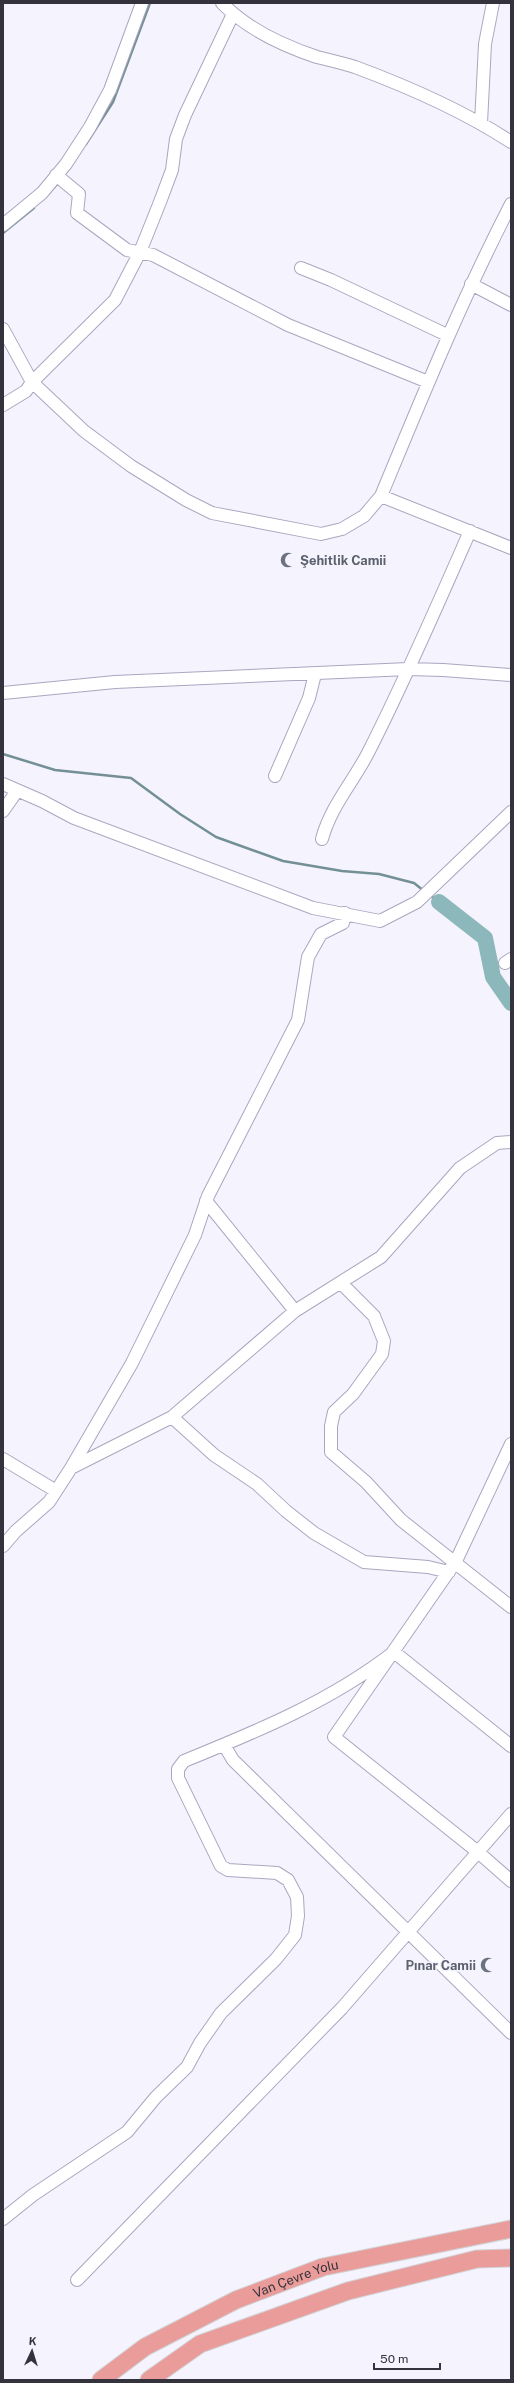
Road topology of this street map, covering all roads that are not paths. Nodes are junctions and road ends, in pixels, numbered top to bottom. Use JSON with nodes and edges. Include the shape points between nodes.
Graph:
{"nodes":[{"id":1,"x":142,"y":3,"type":"edge"},
{"id":2,"x":222,"y":3,"type":"edge"},
{"id":3,"x":493,"y":3,"type":"edge"},
{"id":4,"x":233,"y":14,"type":"junction"},
{"id":5,"x":481,"y":123,"type":"junction"},
{"id":6,"x":511,"y":142,"type":"edge"},
{"id":7,"x":59,"y":177,"type":"junction"},
{"id":8,"x":511,"y":204,"type":"edge"},
{"id":9,"x":3,"y":225,"type":"edge"},
{"id":10,"x":140,"y":252,"type":"junction"},
{"id":11,"x":301,"y":268,"type":"dead end"},
{"id":12,"x":471,"y":284,"type":"junction"},
{"id":13,"x":511,"y":305,"type":"edge"},
{"id":14,"x":3,"y":329,"type":"edge"},
{"id":15,"x":447,"y":335,"type":"junction"},
{"id":16,"x":32,"y":382,"type":"junction"},
{"id":17,"x":428,"y":382,"type":"junction"},
{"id":18,"x":3,"y":405,"type":"edge"},
{"id":19,"x":380,"y":496,"type":"junction"},
{"id":20,"x":470,"y":531,"type":"junction"},
{"id":21,"x":511,"y":548,"type":"edge"},
{"id":22,"x":408,"y":669,"type":"junction"},
{"id":23,"x":315,"y":674,"type":"junction"},
{"id":24,"x":511,"y":675,"type":"edge"},
{"id":25,"x":3,"y":693,"type":"edge"},
{"id":26,"x":275,"y":776,"type":"dead end"},
{"id":27,"x":3,"y":784,"type":"edge"},
{"id":28,"x":17,"y":791,"type":"junction"},
{"id":29,"x":3,"y":811,"type":"edge"},
{"id":30,"x":511,"y":812,"type":"edge"},
{"id":31,"x":322,"y":839,"type":"dead end"},
{"id":32,"x":345,"y":913,"type":"junction"},
{"id":33,"x":511,"y":1142,"type":"edge"},
{"id":34,"x":206,"y":1201,"type":"junction"},
{"id":35,"x":341,"y":1284,"type":"junction"},
{"id":36,"x":295,"y":1311,"type":"junction"},
{"id":37,"x":172,"y":1417,"type":"junction"},
{"id":38,"x":511,"y":1444,"type":"edge"},
{"id":39,"x":3,"y":1459,"type":"edge"},
{"id":40,"x":71,"y":1468,"type":"junction"},
{"id":41,"x":56,"y":1491,"type":"junction"},
{"id":42,"x":3,"y":1546,"type":"edge"},
{"id":43,"x":456,"y":1561,"type":"junction"},
{"id":44,"x":449,"y":1572,"type":"junction"},
{"id":45,"x":511,"y":1607,"type":"edge"},
{"id":46,"x":394,"y":1652,"type":"junction"},
{"id":47,"x":224,"y":1745,"type":"junction"},
{"id":48,"x":511,"y":1746,"type":"edge"},
{"id":49,"x":511,"y":1814,"type":"edge"},
{"id":50,"x":478,"y":1852,"type":"junction"},
{"id":51,"x":511,"y":1881,"type":"edge"},
{"id":52,"x":409,"y":1934,"type":"junction"},
{"id":53,"x":511,"y":2034,"type":"edge"},
{"id":54,"x":3,"y":2219,"type":"edge"},
{"id":55,"x":511,"y":2229,"type":"edge"},
{"id":56,"x":511,"y":2258,"type":"edge"},
{"id":57,"x":77,"y":2280,"type":"dead end"},
{"id":58,"x":101,"y":2380,"type":"edge"},
{"id":59,"x":149,"y":2380,"type":"edge"}],
"edges":[{"from":1,"to":7,"type":"street","via":[[110,90]]},
{"from":2,"to":4,"type":"street"},
{"from":3,"to":5,"type":"street","via":[[485,44]]},
{"from":4,"to":5,"type":"street","via":[[274,39],[417,92]]},
{"from":4,"to":10,"type":"street","via":[[185,115],[176,139],[172,170]]},
{"from":5,"to":6,"type":"street"},
{"from":7,"to":9,"type":"street"},
{"from":7,"to":10,"type":"street","via":[[79,194],[77,213],[127,250]]},
{"from":8,"to":12,"type":"street"},
{"from":10,"to":16,"type":"street","via":[[115,300]]},
{"from":10,"to":17,"type":"street","via":[[153,255],[288,325]]},
{"from":11,"to":15,"type":"street"},
{"from":12,"to":13,"type":"street"},
{"from":12,"to":15,"type":"street"},
{"from":14,"to":16,"type":"street"},
{"from":15,"to":17,"type":"street"},
{"from":16,"to":18,"type":"street","via":[[26,391]]},
{"from":16,"to":19,"type":"street","via":[[84,431],[131,466],[212,513],[321,534],[342,529],[364,516]]},
{"from":17,"to":19,"type":"street"},
{"from":19,"to":20,"type":"street"},
{"from":20,"to":21,"type":"street"},
{"from":20,"to":22,"type":"street"},
{"from":22,"to":23,"type":"street"},
{"from":22,"to":24,"type":"street"},
{"from":22,"to":31,"type":"street","via":[[360,770],[341,795],[327,822]]},
{"from":23,"to":25,"type":"street","via":[[115,682]]},
{"from":23,"to":26,"type":"street","via":[[309,698]]},
{"from":27,"to":28,"type":"street"},
{"from":28,"to":29,"type":"street"},
{"from":28,"to":32,"type":"street","via":[[74,818],[313,908]]},
{"from":30,"to":32,"type":"street","via":[[416,902],[380,921]]},
{"from":32,"to":34,"type":"street","via":[[343,922],[321,934],[308,957],[298,1020]]},
{"from":33,"to":35,"type":"street","via":[[497,1143],[460,1168],[381,1257]]},
{"from":34,"to":36,"type":"street"},
{"from":34,"to":40,"type":"street","via":[[195,1235],[132,1363]]},
{"from":35,"to":36,"type":"street"},
{"from":35,"to":43,"type":"street","via":[[374,1316],[384,1341],[382,1354],[352,1394],[334,1412],[330,1452],[366,1482],[402,1520]]},
{"from":36,"to":37,"type":"street"},
{"from":37,"to":40,"type":"street"},
{"from":37,"to":44,"type":"street","via":[[214,1455],[257,1484],[314,1533],[364,1562],[428,1567]]},
{"from":38,"to":43,"type":"street"},
{"from":39,"to":41,"type":"street"},
{"from":40,"to":41,"type":"street"},
{"from":41,"to":42,"type":"street"},
{"from":43,"to":44,"type":"street"},
{"from":43,"to":45,"type":"street"},
{"from":44,"to":46,"type":"street"},
{"from":46,"to":47,"type":"street","via":[[362,1677],[322,1700]]},
{"from":46,"to":48,"type":"street"},
{"from":46,"to":50,"type":"street","via":[[334,1737]]},
{"from":47,"to":52,"type":"street","via":[[232,1760]]},
{"from":47,"to":54,"type":"street","via":[[184,1761],[178,1769],[178,1778],[221,1866],[228,1870],[277,1873],[288,1880],[297,1897],[295,1935],[276,1959],[221,2013],[187,2067],[156,2097],[127,2132],[33,2195]]},
{"from":49,"to":50,"type":"street"},
{"from":50,"to":51,"type":"street"},
{"from":50,"to":52,"type":"street"},
{"from":52,"to":53,"type":"street"},
{"from":52,"to":57,"type":"street","via":[[342,2008]]},
{"from":55,"to":58,"type":"highway","name":"Van Çevre Yolu","via":[[323,2267],[229,2304],[145,2347]]},
{"from":56,"to":59,"type":"highway","via":[[477,2259],[348,2291],[200,2344]]}]}
